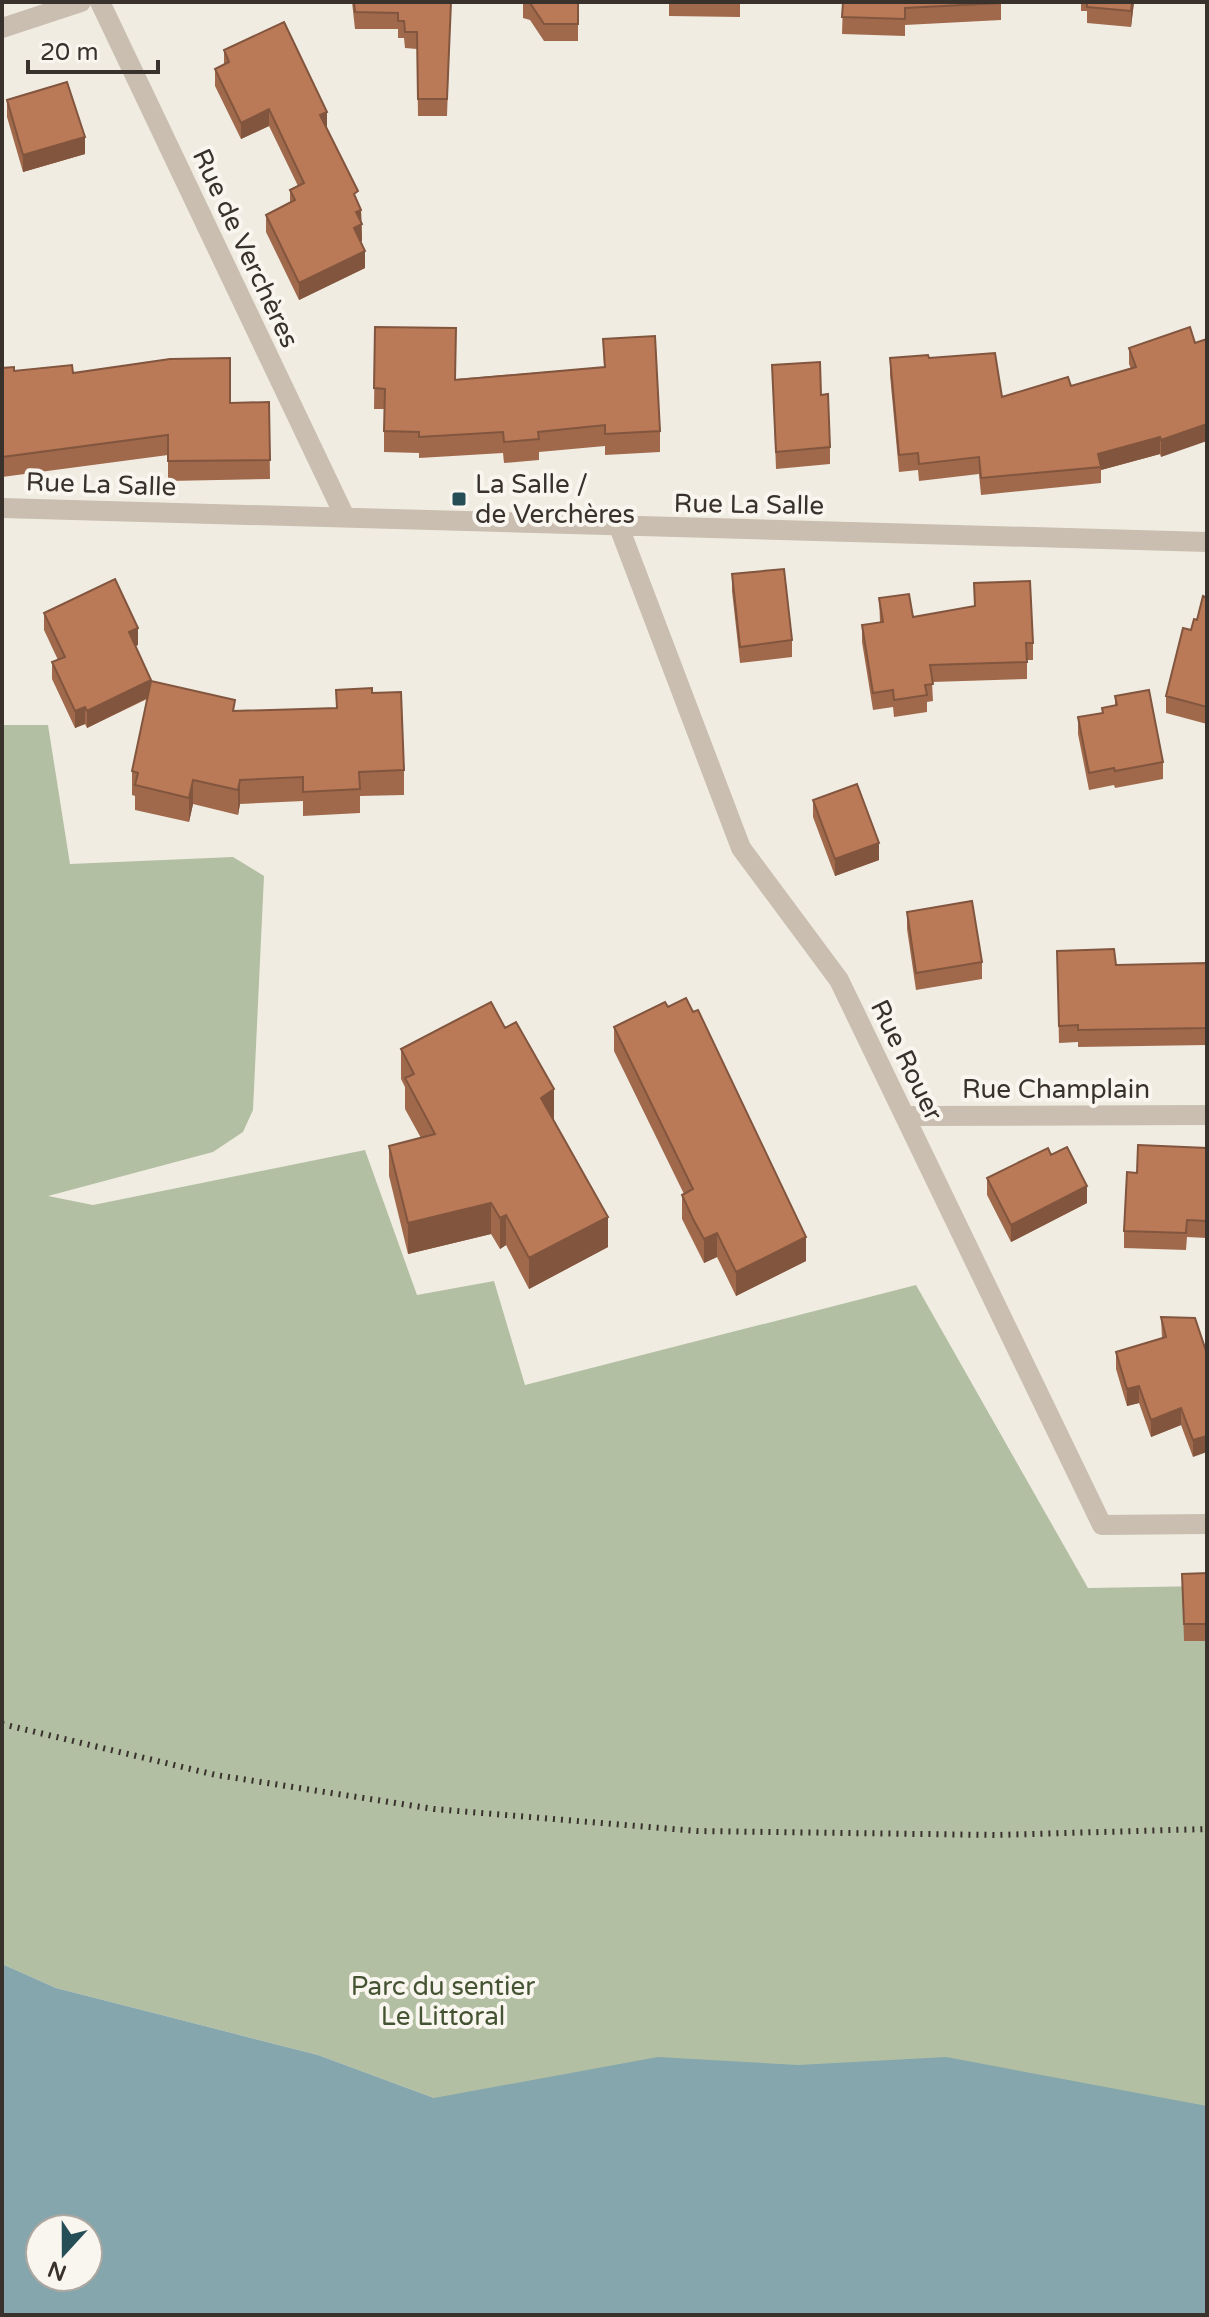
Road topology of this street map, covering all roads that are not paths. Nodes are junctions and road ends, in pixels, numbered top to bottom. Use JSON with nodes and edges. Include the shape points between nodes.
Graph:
{"nodes":[{"id":1,"x":81,"y":2,"type":"edge"},
{"id":2,"x":100,"y":2,"type":"edge"},
{"id":3,"x":2,"y":28,"type":"edge"},
{"id":4,"x":2,"y":508,"type":"edge"},
{"id":5,"x":345,"y":517,"type":"junction"},
{"id":6,"x":619,"y":527,"type":"junction"},
{"id":7,"x":1207,"y":542,"type":"edge"},
{"id":8,"x":1207,"y":1115,"type":"edge"},
{"id":9,"x":906,"y":1116,"type":"junction"},
{"id":10,"x":1207,"y":1524,"type":"edge"}],
"edges":[{"from":1,"to":3,"type":"street"},
{"from":2,"to":5,"type":"street","name":"Rue de Verchères"},
{"from":4,"to":5,"type":"street","name":"Rue La Salle"},
{"from":5,"to":6,"type":"street","name":"Rue La Salle"},
{"from":6,"to":7,"type":"street","name":"Rue La Salle"},
{"from":6,"to":9,"type":"street","name":"Rue Rouer","via":[[741,848],[839,980]]},
{"from":8,"to":9,"type":"street","name":"Rue Champlain"},
{"from":9,"to":10,"type":"street","name":"Rue Rouer","via":[[1102,1525]]}]}
